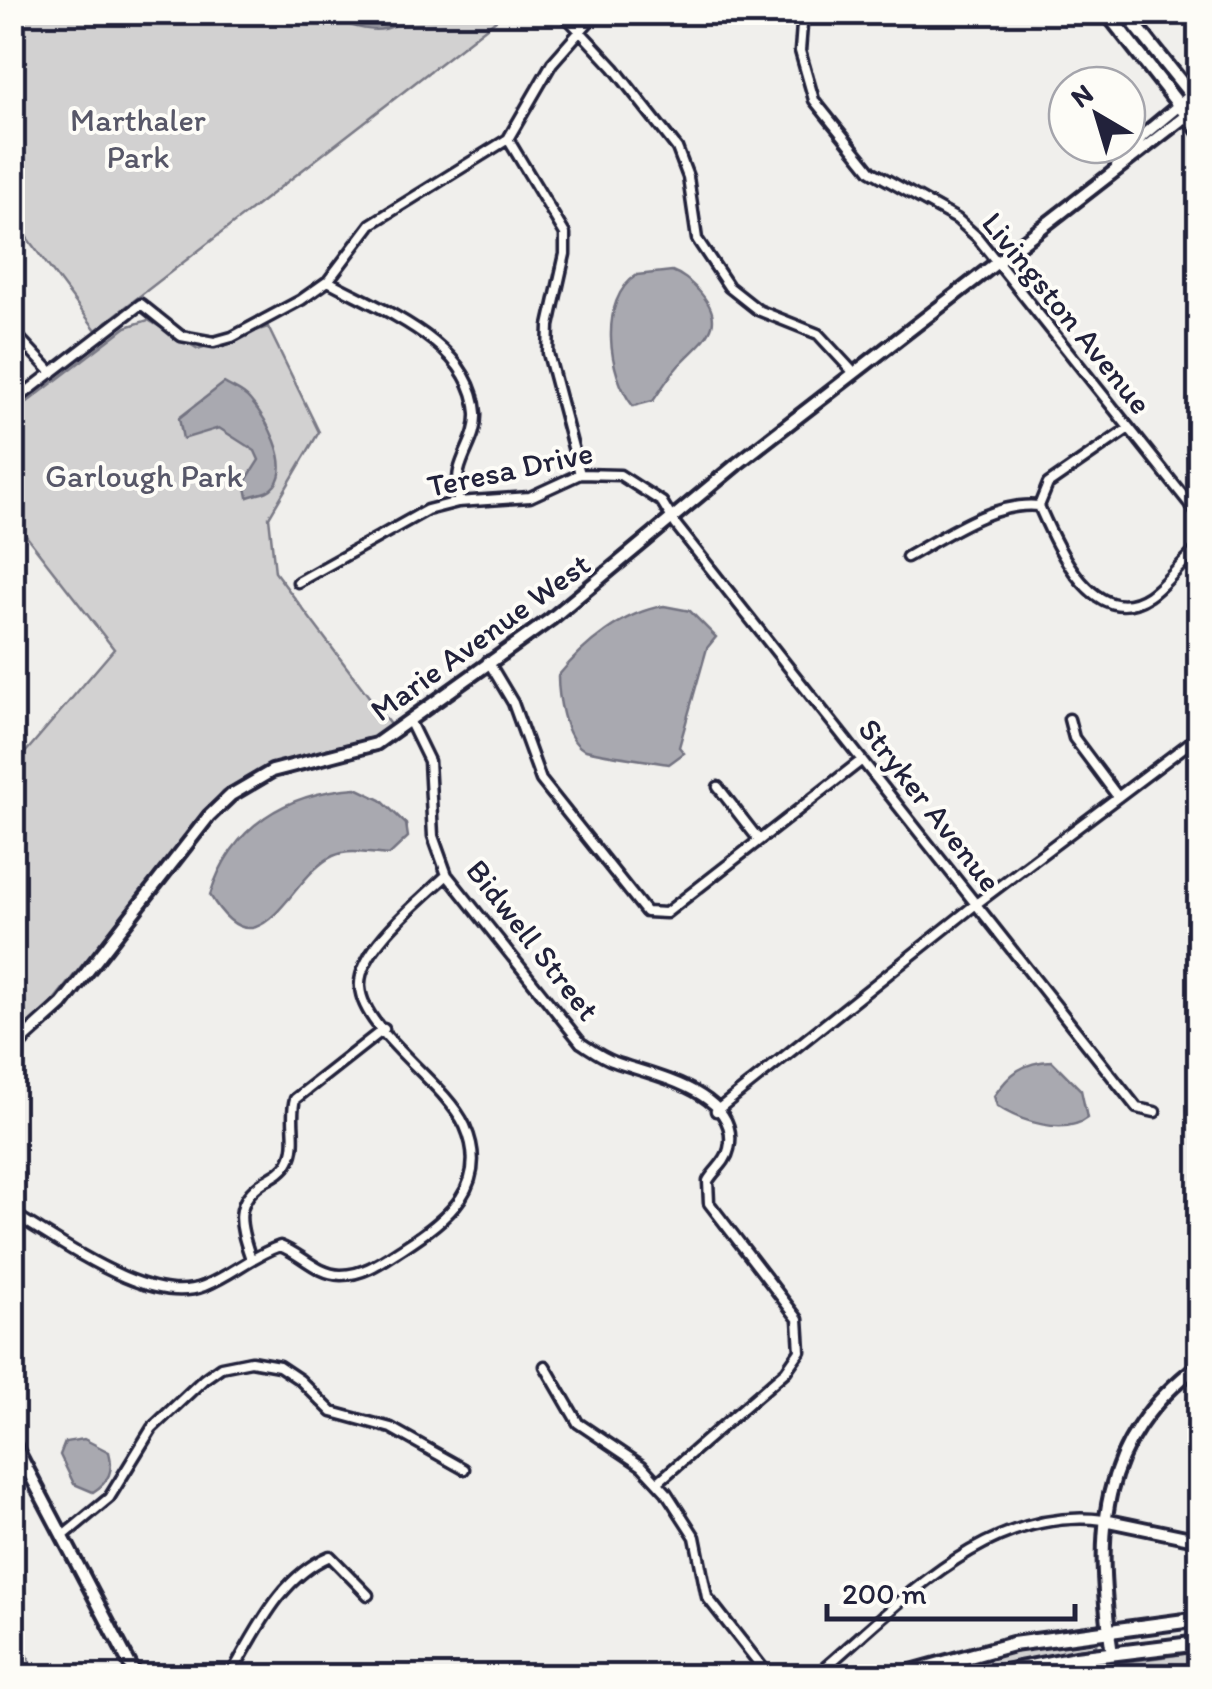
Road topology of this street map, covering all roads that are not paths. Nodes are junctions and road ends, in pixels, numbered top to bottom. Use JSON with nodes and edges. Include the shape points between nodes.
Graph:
{"nodes":[{"id":1,"x":562,"y":12,"type":"edge"},
{"id":2,"x":597,"y":12,"type":"edge"},
{"id":3,"x":804,"y":12,"type":"edge"},
{"id":4,"x":1106,"y":12,"type":"edge"},
{"id":5,"x":1125,"y":12,"type":"edge"},
{"id":6,"x":576,"y":31,"type":"junction"},
{"id":7,"x":1198,"y":100,"type":"edge"},
{"id":8,"x":1178,"y":105,"type":"junction"},
{"id":9,"x":1186,"y":116,"type":"junction"},
{"id":10,"x":1200,"y":132,"type":"edge"},
{"id":11,"x":508,"y":138,"type":"junction"},
{"id":12,"x":1109,"y":176,"type":"junction"},
{"id":13,"x":998,"y":262,"type":"junction"},
{"id":14,"x":328,"y":281,"type":"junction"},
{"id":15,"x":12,"y":330,"type":"edge"},
{"id":16,"x":52,"y":373,"type":"junction"},
{"id":17,"x":854,"y":373,"type":"junction"},
{"id":18,"x":12,"y":404,"type":"edge"},
{"id":19,"x":1128,"y":428,"type":"junction"},
{"id":20,"x":580,"y":474,"type":"junction"},
{"id":21,"x":458,"y":502,"type":"junction"},
{"id":22,"x":1039,"y":506,"type":"junction"},
{"id":23,"x":1200,"y":518,"type":"edge"},
{"id":24,"x":672,"y":520,"type":"junction"},
{"id":25,"x":1200,"y":547,"type":"edge"},
{"id":26,"x":907,"y":557,"type":"dead end"},
{"id":27,"x":298,"y":582,"type":"dead end"},
{"id":28,"x":488,"y":661,"type":"junction"},
{"id":29,"x":1069,"y":719,"type":"dead end"},
{"id":30,"x":409,"y":720,"type":"junction"},
{"id":31,"x":1200,"y":735,"type":"edge"},
{"id":32,"x":862,"y":760,"type":"junction"},
{"id":33,"x":718,"y":788,"type":"dead end"},
{"id":34,"x":1118,"y":796,"type":"junction"},
{"id":35,"x":759,"y":840,"type":"junction"},
{"id":36,"x":447,"y":874,"type":"junction"},
{"id":37,"x":976,"y":904,"type":"junction"},
{"id":38,"x":384,"y":1029,"type":"junction"},
{"id":39,"x":12,"y":1049,"type":"edge"},
{"id":40,"x":716,"y":1112,"type":"junction"},
{"id":41,"x":1155,"y":1112,"type":"dead end"},
{"id":42,"x":12,"y":1214,"type":"edge"},
{"id":43,"x":250,"y":1256,"type":"junction"},
{"id":44,"x":1200,"y":1364,"type":"edge"},
{"id":45,"x":545,"y":1366,"type":"dead end"},
{"id":46,"x":12,"y":1440,"type":"edge"},
{"id":47,"x":464,"y":1469,"type":"dead end"},
{"id":48,"x":658,"y":1482,"type":"junction"},
{"id":49,"x":1104,"y":1520,"type":"junction"},
{"id":50,"x":63,"y":1536,"type":"junction"},
{"id":51,"x":1200,"y":1540,"type":"edge"},
{"id":52,"x":368,"y":1594,"type":"dead end"},
{"id":53,"x":1200,"y":1619,"type":"edge"},
{"id":54,"x":1108,"y":1630,"type":"junction"},
{"id":55,"x":1200,"y":1643,"type":"edge"},
{"id":56,"x":1112,"y":1654,"type":"junction"},
{"id":57,"x":136,"y":1676,"type":"edge"},
{"id":58,"x":230,"y":1676,"type":"edge"},
{"id":59,"x":769,"y":1676,"type":"edge"},
{"id":60,"x":814,"y":1676,"type":"edge"},
{"id":61,"x":897,"y":1676,"type":"edge"},
{"id":62,"x":983,"y":1676,"type":"edge"}],
"edges":[{"from":1,"to":6,"type":"street"},
{"from":2,"to":6,"type":"street"},
{"from":3,"to":13,"type":"street","name":"Livingston Avenue","via":[[800,51],[814,100],[871,171],[957,219]]},
{"from":4,"to":8,"type":"main road"},
{"from":5,"to":7,"type":"main road"},
{"from":6,"to":11,"type":"street"},
{"from":6,"to":17,"type":"street","via":[[677,148],[697,239],[729,286],[758,310],[818,334]]},
{"from":7,"to":8,"type":"street"},
{"from":7,"to":9,"type":"street"},
{"from":8,"to":9,"type":"main road"},
{"from":8,"to":12,"type":"street"},
{"from":9,"to":10,"type":"main road"},
{"from":9,"to":12,"type":"street"},
{"from":11,"to":14,"type":"street","via":[[371,224]]},
{"from":11,"to":20,"type":"street","via":[[564,234],[548,353]]},
{"from":12,"to":13,"type":"street","name":"Marie Avenue West"},
{"from":13,"to":17,"type":"street","name":"Marie Avenue West"},
{"from":13,"to":19,"type":"street","name":"Livingston Avenue"},
{"from":14,"to":16,"type":"street","via":[[214,342],[182,336],[141,304]]},
{"from":14,"to":21,"type":"street","via":[[414,328],[464,375],[476,414],[474,439],[459,469]]},
{"from":15,"to":16,"type":"street"},
{"from":16,"to":18,"type":"street"},
{"from":17,"to":24,"type":"street","name":"Marie Avenue West"},
{"from":19,"to":22,"type":"street","via":[[1048,484]]},
{"from":19,"to":23,"type":"street","name":"Livingston Avenue"},
{"from":20,"to":21,"type":"street","name":"Teresa Drive","via":[[530,497]]},
{"from":20,"to":24,"type":"street","name":"Teresa Drive","via":[[620,475],[662,502]]},
{"from":21,"to":27,"type":"street","name":"Teresa Drive","via":[[427,510]]},
{"from":22,"to":25,"type":"street","via":[[1075,576],[1102,600],[1130,604],[1149,596]]},
{"from":22,"to":26,"type":"street","via":[[1020,504]]},
{"from":24,"to":28,"type":"street","name":"Marie Avenue West","via":[[552,619]]},
{"from":24,"to":32,"type":"street","name":"Stryker Avenue"},
{"from":28,"to":30,"type":"street","name":"Marie Avenue West"},
{"from":28,"to":35,"type":"street","via":[[513,703],[541,780],[646,912],[666,913]]},
{"from":29,"to":34,"type":"street","via":[[1074,738]]},
{"from":30,"to":36,"type":"street","name":"Bidwell Street","via":[[429,761],[433,836]]},
{"from":30,"to":39,"type":"street","name":"Marie Avenue West","via":[[371,746],[272,771],[230,795],[62,1004]]},
{"from":31,"to":34,"type":"street"},
{"from":32,"to":35,"type":"street"},
{"from":32,"to":37,"type":"street","name":"Stryker Avenue"},
{"from":33,"to":35,"type":"street"},
{"from":34,"to":37,"type":"street"},
{"from":36,"to":38,"type":"street","via":[[372,950],[359,981],[368,1012]]},
{"from":36,"to":40,"type":"street","name":"Bidwell Street","via":[[581,1043],[612,1062],[680,1082]]},
{"from":37,"to":40,"type":"street"},
{"from":37,"to":41,"type":"street","name":"Stryker Avenue","via":[[1137,1108]]},
{"from":38,"to":43,"type":"street","via":[[295,1099],[290,1160],[250,1190],[240,1207]]},
{"from":38,"to":43,"type":"street","via":[[464,1124],[473,1164],[463,1200],[440,1224],[358,1273],[323,1271],[280,1246]]},
{"from":40,"to":48,"type":"street","via":[[730,1145],[710,1176],[707,1198],[798,1319],[805,1352]]},
{"from":42,"to":43,"type":"street","via":[[152,1288],[201,1287]]},
{"from":44,"to":49,"type":"street","via":[[1148,1411],[1130,1438]]},
{"from":45,"to":48,"type":"street","via":[[578,1423]]},
{"from":46,"to":50,"type":"street"},
{"from":47,"to":50,"type":"street","via":[[390,1428],[332,1412],[279,1366],[251,1360],[204,1379],[139,1444],[108,1498]]},
{"from":48,"to":59,"type":"street","via":[[695,1537],[707,1597]]},
{"from":49,"to":51,"type":"street"},
{"from":49,"to":54,"type":"street"},
{"from":49,"to":60,"type":"street","via":[[1073,1516],[994,1535],[964,1552]]},
{"from":50,"to":57,"type":"street"},
{"from":52,"to":58,"type":"street","via":[[330,1556],[306,1567],[282,1592]]},
{"from":53,"to":54,"type":"highway"},
{"from":54,"to":56,"type":"street"},
{"from":54,"to":61,"type":"highway","via":[[1013,1644]]},
{"from":55,"to":56,"type":"highway"},
{"from":56,"to":62,"type":"highway"}]}
